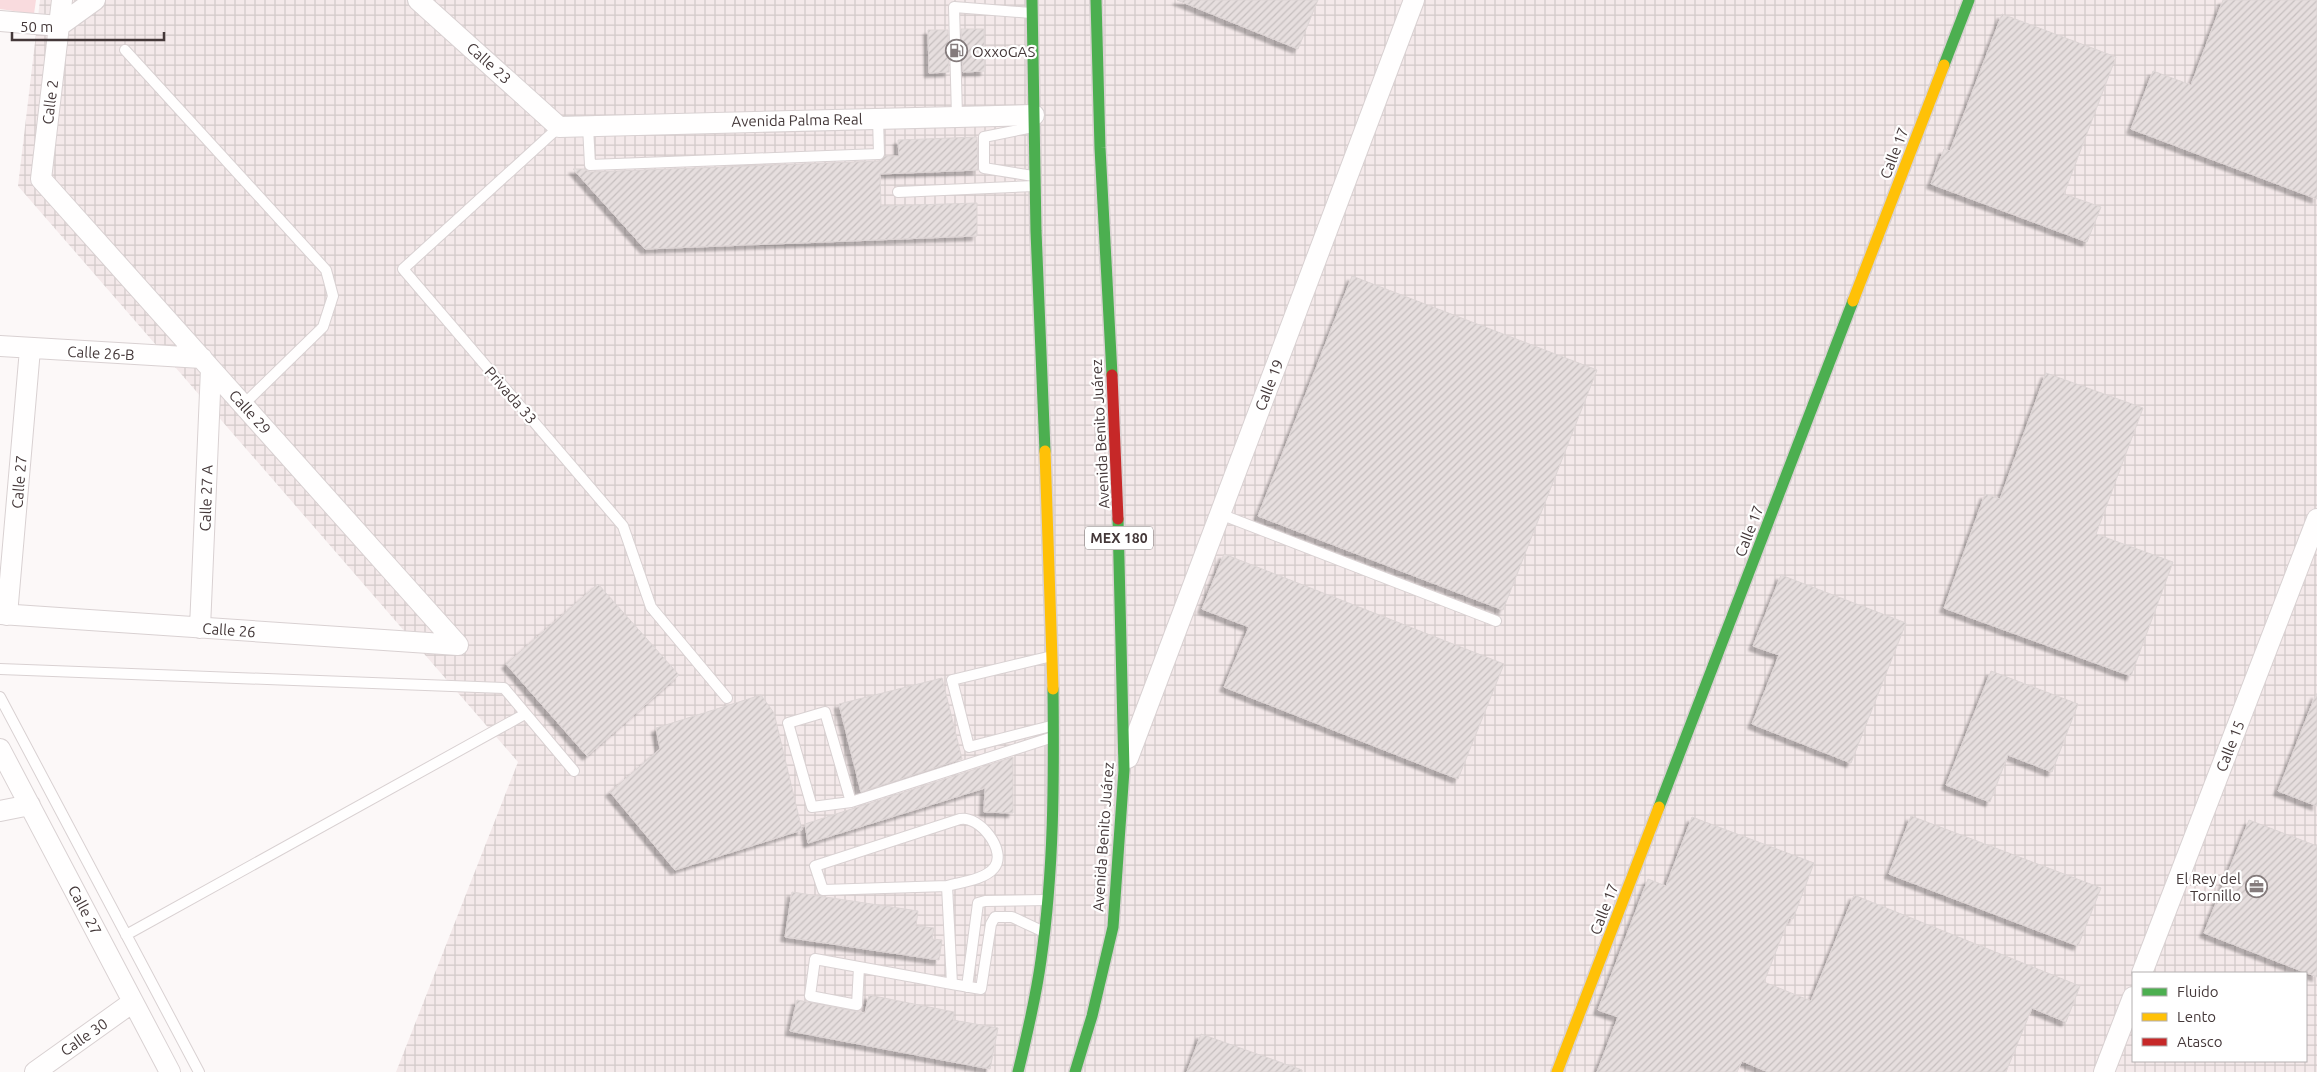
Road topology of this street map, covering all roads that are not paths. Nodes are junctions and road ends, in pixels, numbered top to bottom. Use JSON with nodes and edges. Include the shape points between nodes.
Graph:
{"nodes":[{"id":1,"x":62,"y":0,"type":"edge"},
{"id":2,"x":95,"y":0,"type":"edge"},
{"id":3,"x":418,"y":0,"type":"edge"},
{"id":4,"x":1032,"y":0,"type":"edge"},
{"id":5,"x":1096,"y":0,"type":"edge"},
{"id":6,"x":1414,"y":0,"type":"edge"},
{"id":7,"x":1969,"y":0,"type":"edge"},
{"id":8,"x":1032,"y":13,"type":"junction"},
{"id":9,"x":0,"y":21,"type":"edge"},
{"id":10,"x":59,"y":26,"type":"junction"},
{"id":11,"x":125,"y":50,"type":"dead end"},
{"id":12,"x":957,"y":116,"type":"junction"},
{"id":13,"x":878,"y":118,"type":"junction"},
{"id":14,"x":1034,"y":121,"type":"junction"},
{"id":15,"x":588,"y":126,"type":"junction"},
{"id":16,"x":560,"y":127,"type":"junction"},
{"id":17,"x":41,"y":179,"type":"joint"},
{"id":18,"x":1035,"y":181,"type":"junction"},
{"id":19,"x":898,"y":192,"type":"dead end"},
{"id":20,"x":0,"y":346,"type":"edge"},
{"id":21,"x":30,"y":349,"type":"junction"},
{"id":22,"x":206,"y":364,"type":"junction"},
{"id":23,"x":243,"y":405,"type":"junction"},
{"id":24,"x":1220,"y":514,"type":"junction"},
{"id":25,"x":2317,"y":519,"type":"edge"},
{"id":26,"x":4,"y":615,"type":"edge"},
{"id":27,"x":1496,"y":621,"type":"dead end"},
{"id":28,"x":200,"y":628,"type":"junction"},
{"id":29,"x":458,"y":645,"type":"joint"},
{"id":30,"x":1053,"y":656,"type":"junction"},
{"id":31,"x":0,"y":669,"type":"edge"},
{"id":32,"x":0,"y":697,"type":"edge"},
{"id":33,"x":727,"y":698,"type":"dead end"},
{"id":34,"x":525,"y":714,"type":"junction"},
{"id":35,"x":1054,"y":731,"type":"junction"},
{"id":36,"x":0,"y":749,"type":"edge"},
{"id":37,"x":1124,"y":770,"type":"junction"},
{"id":38,"x":574,"y":771,"type":"dead end"},
{"id":39,"x":851,"y":802,"type":"junction"},
{"id":40,"x":30,"y":806,"type":"junction"},
{"id":41,"x":0,"y":811,"type":"edge"},
{"id":42,"x":947,"y":886,"type":"junction"},
{"id":43,"x":1049,"y":900,"type":"junction"},
{"id":44,"x":1046,"y":933,"type":"junction"},
{"id":45,"x":126,"y":935,"type":"junction"},
{"id":46,"x":859,"y":967,"type":"junction"},
{"id":47,"x":2142,"y":972,"type":"edge"},
{"id":48,"x":952,"y":984,"type":"junction"},
{"id":49,"x":967,"y":987,"type":"junction"},
{"id":50,"x":2132,"y":1000,"type":"edge"},
{"id":51,"x":133,"y":1002,"type":"junction"},
{"id":52,"x":35,"y":1072,"type":"edge"},
{"id":53,"x":170,"y":1072,"type":"edge"},
{"id":54,"x":199,"y":1072,"type":"edge"},
{"id":55,"x":1018,"y":1072,"type":"edge"},
{"id":56,"x":1075,"y":1072,"type":"edge"},
{"id":57,"x":1558,"y":1072,"type":"edge"},
{"id":58,"x":2104,"y":1072,"type":"edge"}],
"edges":[{"from":1,"to":10,"type":"street","name":"Calle 2"},
{"from":2,"to":10,"type":"street"},
{"from":3,"to":16,"type":"street","name":"Calle 23"},
{"from":4,"to":8,"type":"main road"},
{"from":5,"to":37,"type":"main road","name":"Avenida Benito Juárez","number":"MEX 180","via":[[1100,148],[1116,433]]},
{"from":6,"to":24,"type":"street","name":"Calle 19"},
{"from":7,"to":57,"type":"main road","name":"Calle 17"},
{"from":8,"to":12,"type":"lane","via":[[954,7]]},
{"from":8,"to":14,"type":"main road"},
{"from":9,"to":10,"type":"street"},
{"from":10,"to":17,"type":"street","name":"Calle 2"},
{"from":11,"to":23,"type":"lane","via":[[326,270],[333,296],[323,327]]},
{"from":12,"to":13,"type":"street","name":"Avenida Palma Real"},
{"from":12,"to":14,"type":"street","name":"Avenida Palma Real"},
{"from":13,"to":15,"type":"street","name":"Avenida Palma Real"},
{"from":13,"to":15,"type":"lane","via":[[879,154],[590,165]]},
{"from":14,"to":18,"type":"main road"},
{"from":14,"to":18,"type":"lane","via":[[984,137],[984,168]]},
{"from":15,"to":16,"type":"street","name":"Avenida Palma Real"},
{"from":16,"to":33,"type":"lane","name":"Privada 33","via":[[403,270],[623,526],[651,607]]},
{"from":17,"to":22,"type":"street","name":"Calle 29"},
{"from":18,"to":19,"type":"lane"},
{"from":18,"to":30,"type":"main road"},
{"from":20,"to":21,"type":"street","name":"Calle 26-B"},
{"from":21,"to":22,"type":"street","name":"Calle 26-B"},
{"from":21,"to":26,"type":"street","name":"Calle 27"},
{"from":22,"to":23,"type":"street","name":"Calle 29"},
{"from":22,"to":28,"type":"street","name":"Calle 27 A"},
{"from":23,"to":29,"type":"street","name":"Calle 29"},
{"from":24,"to":27,"type":"lane"},
{"from":24,"to":37,"type":"street","name":"Calle 19"},
{"from":25,"to":47,"type":"street","name":"Calle 15"},
{"from":26,"to":28,"type":"street","name":"Calle 26"},
{"from":28,"to":29,"type":"street","name":"Calle 26"},
{"from":30,"to":35,"type":"main road"},
{"from":30,"to":35,"type":"lane","via":[[952,680],[969,747]]},
{"from":31,"to":34,"type":"lane","via":[[504,688]]},
{"from":32,"to":45,"type":"lane"},
{"from":34,"to":38,"type":"lane"},
{"from":34,"to":45,"type":"lane"},
{"from":35,"to":39,"type":"lane"},
{"from":35,"to":43,"type":"main road"},
{"from":36,"to":40,"type":"street","name":"Calle 27"},
{"from":37,"to":56,"type":"main road","name":"Avenida Benito Juárez","number":"MEX 180","via":[[1113,927]]},
{"from":39,"to":39,"type":"lane","via":[[812,807],[788,723],[825,712]]},
{"from":40,"to":41,"type":"street"},
{"from":40,"to":51,"type":"street","name":"Calle 27"},
{"from":42,"to":42,"type":"lane","via":[[823,890],[816,866],[968,818],[992,841],[997,861],[994,868],[983,876]]},
{"from":42,"to":48,"type":"lane"},
{"from":43,"to":44,"type":"main road"},
{"from":43,"to":49,"type":"lane","via":[[985,901],[978,904]]},
{"from":44,"to":49,"type":"lane","via":[[1012,918],[992,919],[981,990]]},
{"from":44,"to":55,"type":"main road"},
{"from":45,"to":54,"type":"lane"},
{"from":46,"to":46,"type":"lane","via":[[857,1005],[810,996],[815,959]]},
{"from":46,"to":48,"type":"lane"},
{"from":48,"to":49,"type":"lane"},
{"from":50,"to":58,"type":"street"},
{"from":51,"to":52,"type":"street","name":"Calle 30"},
{"from":51,"to":53,"type":"street","name":"Calle 27"}]}
